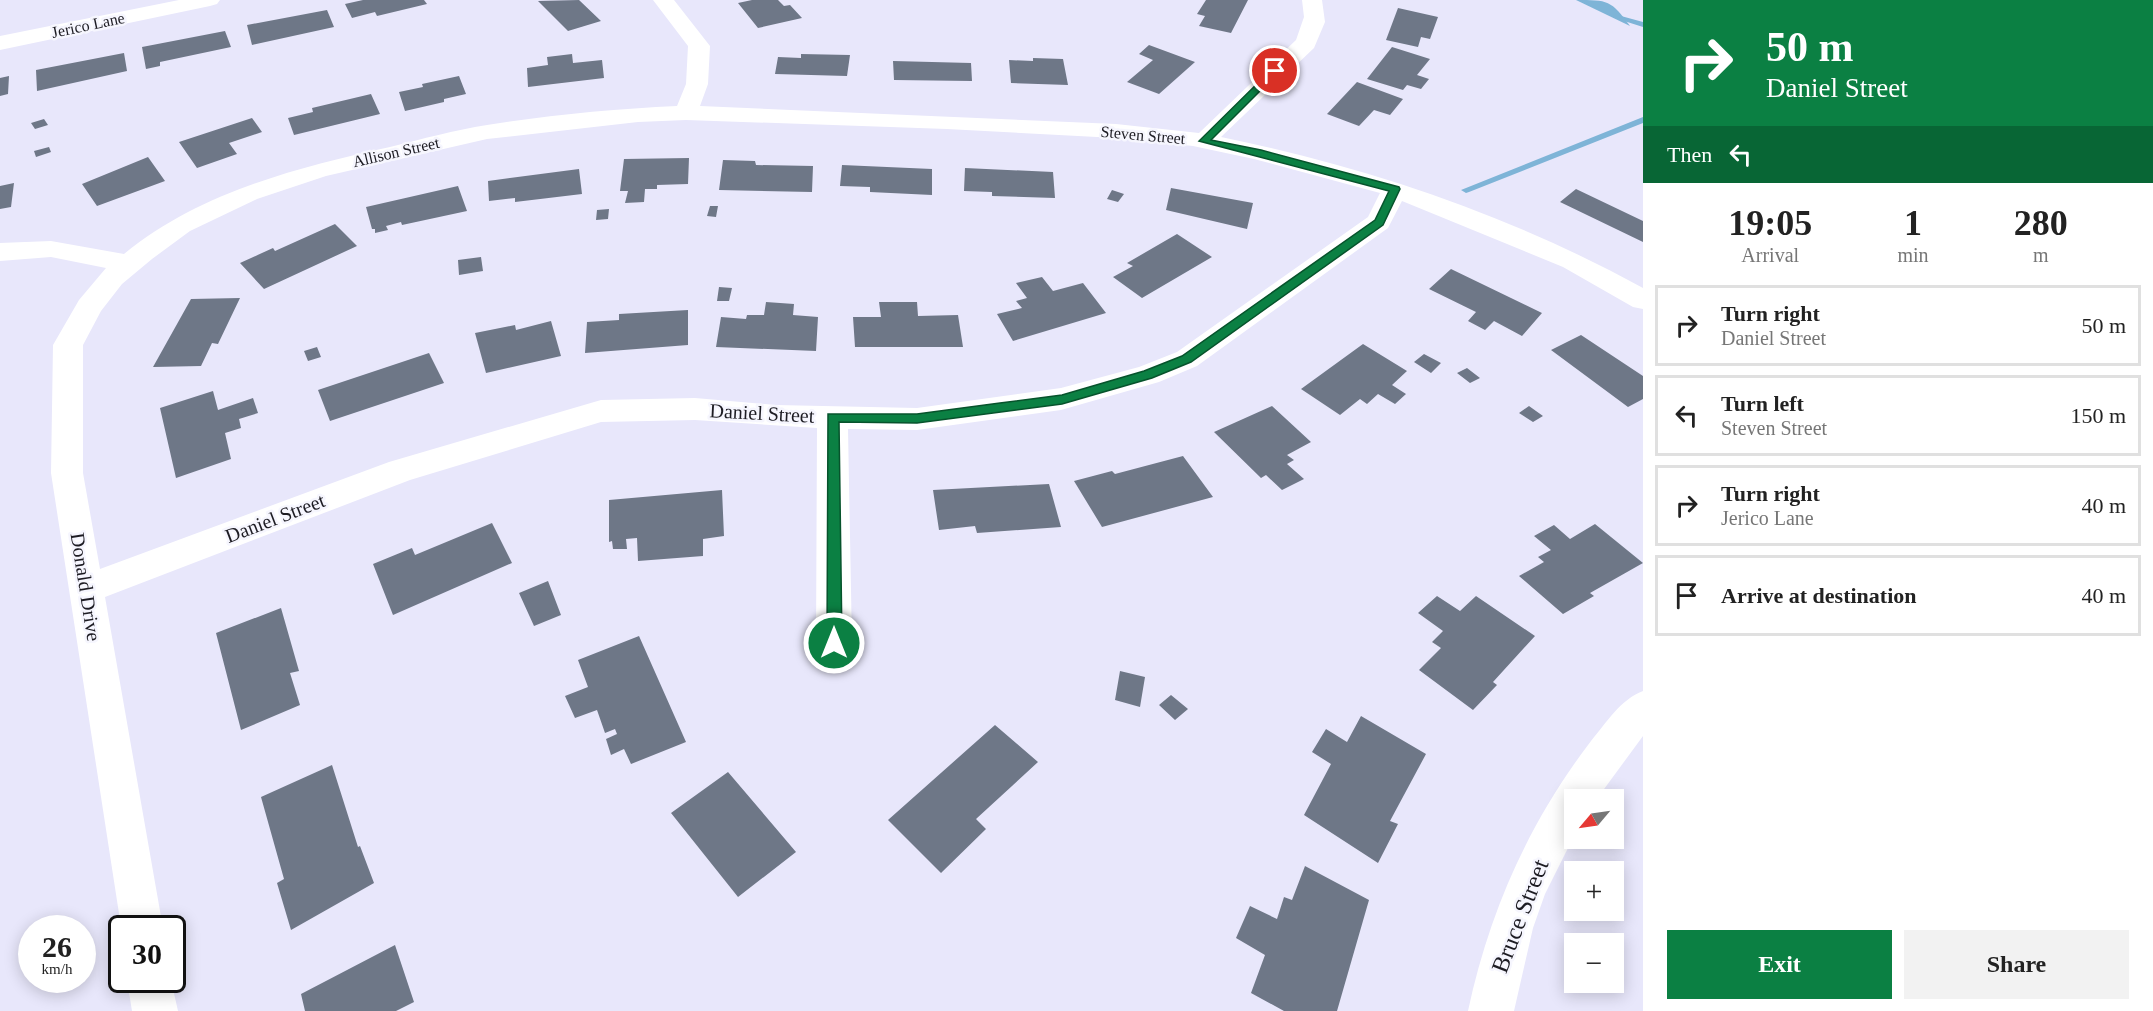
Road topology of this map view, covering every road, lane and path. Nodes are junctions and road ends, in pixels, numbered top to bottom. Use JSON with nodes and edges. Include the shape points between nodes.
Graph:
{"nodes":[{"id":1,"x":210,"y":0,"type":"edge"},
{"id":2,"x":663,"y":0,"type":"edge"},
{"id":3,"x":1312,"y":0,"type":"edge"},
{"id":4,"x":0,"y":43,"type":"edge"},
{"id":5,"x":686,"y":113,"type":"junction"},
{"id":6,"x":1204,"y":141,"type":"junction"},
{"id":7,"x":1395,"y":189,"type":"junction"},
{"id":8,"x":0,"y":252,"type":"edge"},
{"id":9,"x":129,"y":264,"type":"junction"},
{"id":10,"x":1643,"y":300,"type":"edge"},
{"id":11,"x":832,"y":417,"type":"junction"},
{"id":12,"x":86,"y":589,"type":"junction"},
{"id":13,"x":834,"y":643,"type":"dead end"},
{"id":14,"x":1643,"y":708,"type":"edge"},
{"id":15,"x":139,"y":915,"type":"edge"},
{"id":16,"x":151,"y":993,"type":"edge"},
{"id":17,"x":154,"y":1011,"type":"edge"},
{"id":18,"x":1491,"y":1011,"type":"edge"}],
"edges":[{"from":1,"to":4,"type":"street","name":"Jerico Lane"},
{"from":2,"to":5,"type":"street","via":[[699,46],[697,84]]},
{"from":3,"to":6,"type":"street","via":[[1314,26],[1306,43]]},
{"from":5,"to":6,"type":"street","name":"Steven Street","via":[[1116,131]]},
{"from":5,"to":9,"type":"street","name":"Allison Street","via":[[555,122],[487,132],[319,170],[248,194],[181,225]]},
{"from":6,"to":7,"type":"street","name":"Steven Street"},
{"from":7,"to":10,"type":"street","name":"Steven Street","via":[[1573,261]]},
{"from":7,"to":11,"type":"street","name":"Daniel Street","via":[[1379,222],[1187,359],[1062,399],[917,419]]},
{"from":8,"to":9,"type":"street","via":[[51,249]]},
{"from":9,"to":12,"type":"street","name":"Donald Drive","via":[[89,307],[68,345],[67,473]]},
{"from":11,"to":12,"type":"street","name":"Daniel Street","via":[[695,409],[601,411],[400,471]]},
{"from":11,"to":13,"type":"street"},
{"from":12,"to":15,"type":"street","name":"Donald Drive"},
{"from":14,"to":18,"type":"street","name":"Bruce Street","via":[[1581,784],[1532,873],[1496,979]]},
{"from":16,"to":17,"type":"street"}]}
